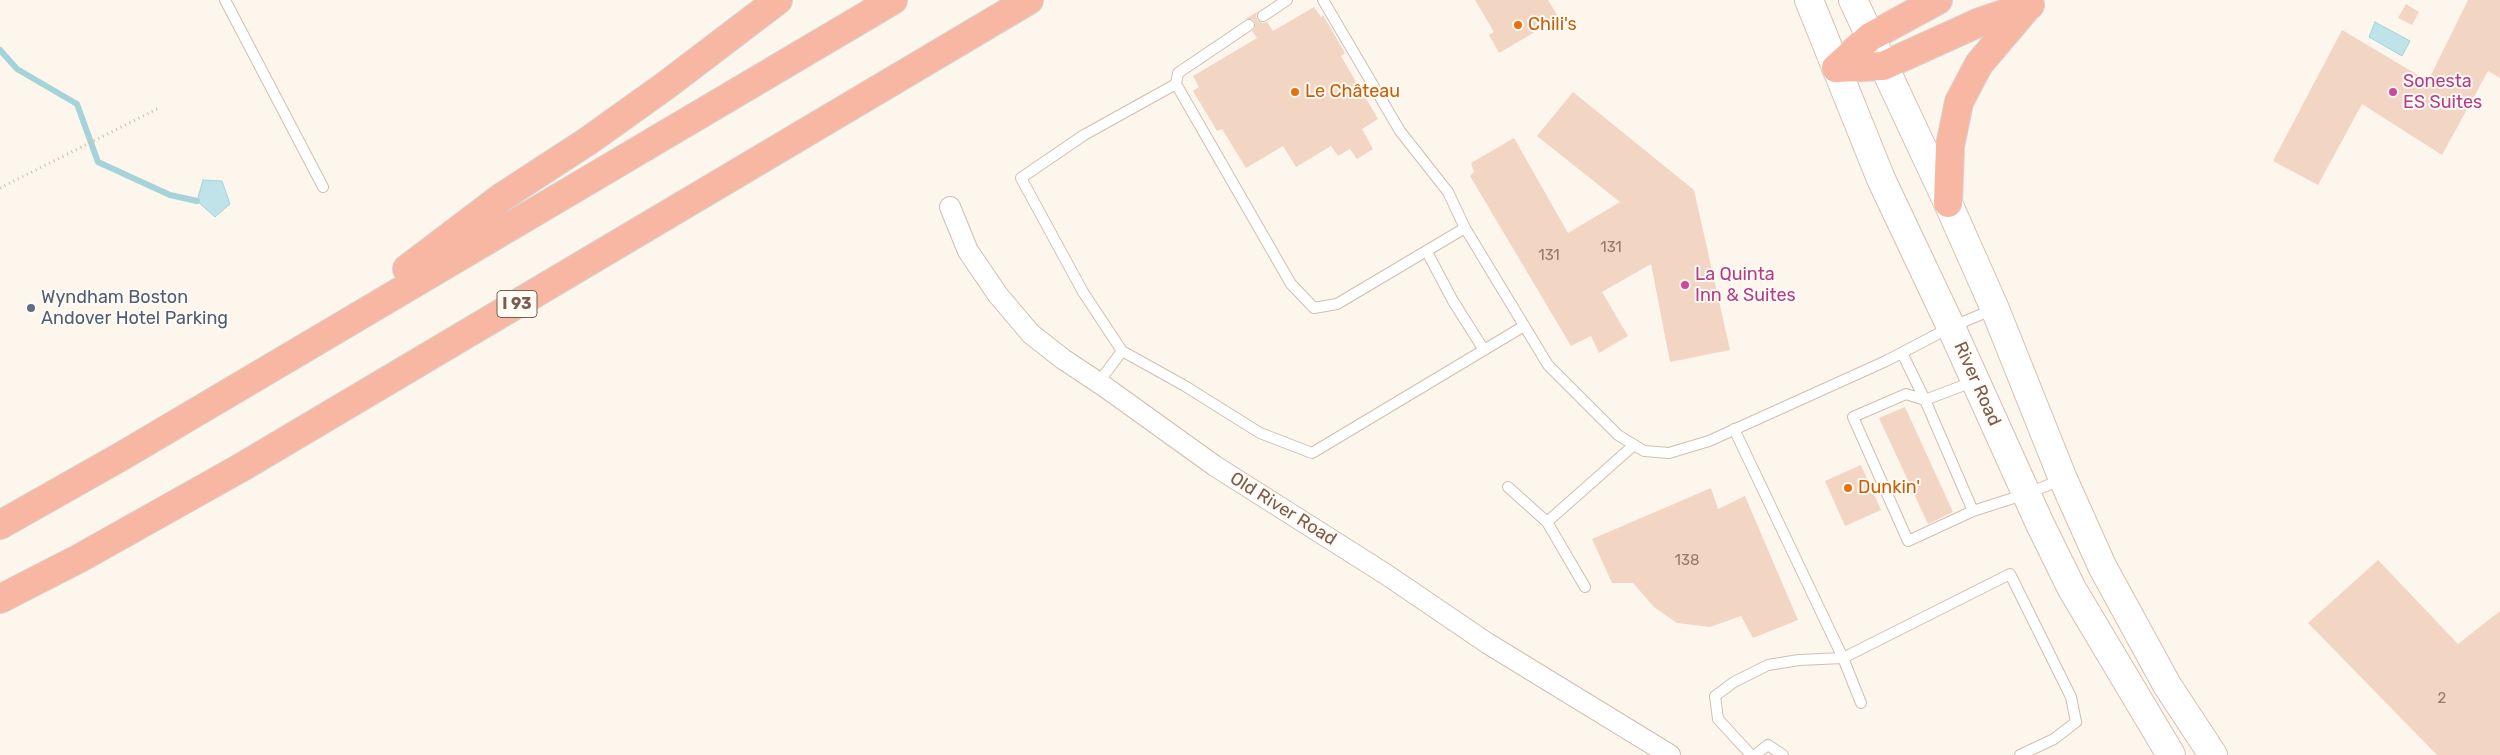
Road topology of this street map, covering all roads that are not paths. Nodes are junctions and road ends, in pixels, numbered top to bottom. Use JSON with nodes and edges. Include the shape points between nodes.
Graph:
{"nodes":[{"id":1,"x":226,"y":0,"type":"edge"},
{"id":2,"x":778,"y":0,"type":"edge"},
{"id":3,"x":893,"y":0,"type":"edge"},
{"id":4,"x":1029,"y":0,"type":"edge"},
{"id":5,"x":1287,"y":0,"type":"edge"},
{"id":6,"x":1324,"y":0,"type":"edge"},
{"id":7,"x":1809,"y":0,"type":"edge"},
{"id":8,"x":1853,"y":0,"type":"edge"},
{"id":9,"x":1938,"y":0,"type":"edge"},
{"id":10,"x":2033,"y":3,"type":"edge"},
{"id":11,"x":1264,"y":16,"type":"dead end"},
{"id":12,"x":1249,"y":26,"type":"dead end"},
{"id":13,"x":1870,"y":37,"type":"junction"},
{"id":14,"x":1883,"y":66,"type":"junction"},
{"id":15,"x":1836,"y":68,"type":"junction"},
{"id":16,"x":1176,"y":84,"type":"junction"},
{"id":17,"x":323,"y":187,"type":"dead end"},
{"id":18,"x":1948,"y":203,"type":"junction"},
{"id":19,"x":950,"y":207,"type":"dead end"},
{"id":20,"x":1465,"y":228,"type":"junction"},
{"id":21,"x":1427,"y":252,"type":"junction"},
{"id":22,"x":1995,"y":309,"type":"junction"},
{"id":23,"x":1524,"y":326,"type":"junction"},
{"id":24,"x":1951,"y":327,"type":"junction"},
{"id":25,"x":300,"y":350,"type":"junction"},
{"id":26,"x":1484,"y":350,"type":"junction"},
{"id":27,"x":1122,"y":351,"type":"junction"},
{"id":28,"x":1902,"y":353,"type":"junction"},
{"id":29,"x":1976,"y":381,"type":"junction"},
{"id":30,"x":1099,"y":382,"type":"junction"},
{"id":31,"x":1925,"y":400,"type":"junction"},
{"id":32,"x":1734,"y":430,"type":"junction"},
{"id":33,"x":1634,"y":445,"type":"junction"},
{"id":34,"x":2063,"y":479,"type":"junction"},
{"id":35,"x":1508,"y":487,"type":"dead end"},
{"id":36,"x":2026,"y":494,"type":"junction"},
{"id":37,"x":1972,"y":511,"type":"junction"},
{"id":38,"x":1547,"y":522,"type":"junction"},
{"id":39,"x":0,"y":525,"type":"edge"},
{"id":40,"x":1585,"y":587,"type":"dead end"},
{"id":41,"x":0,"y":599,"type":"edge"},
{"id":42,"x":1842,"y":658,"type":"junction"},
{"id":43,"x":1861,"y":703,"type":"dead end"},
{"id":44,"x":1670,"y":755,"type":"edge"},
{"id":45,"x":1751,"y":755,"type":"edge"},
{"id":46,"x":1755,"y":755,"type":"edge"},
{"id":47,"x":1784,"y":755,"type":"edge"},
{"id":48,"x":2020,"y":755,"type":"edge"},
{"id":49,"x":2171,"y":755,"type":"edge"},
{"id":50,"x":2213,"y":755,"type":"edge"}],
"edges":[{"from":1,"to":17,"type":"lane"},
{"from":2,"to":25,"type":"highway","via":[[588,142],[502,197]]},
{"from":3,"to":25,"type":"highway"},
{"from":4,"to":41,"type":"highway","number":"I 93","via":[[242,466],[80,558]]},
{"from":5,"to":11,"type":"lane"},
{"from":6,"to":20,"type":"lane","via":[[1400,131],[1448,192]]},
{"from":7,"to":15,"type":"main road","name":"River Road"},
{"from":8,"to":13,"type":"main road"},
{"from":9,"to":13,"type":"highway"},
{"from":10,"to":14,"type":"highway","via":[[1980,22]]},
{"from":10,"to":18,"type":"highway","via":[[1979,64],[1959,102],[1950,146]]},
{"from":12,"to":16,"type":"lane","via":[[1178,73]]},
{"from":13,"to":14,"type":"main road"},
{"from":13,"to":15,"type":"highway"},
{"from":14,"to":15,"type":"highway"},
{"from":14,"to":18,"type":"main road"},
{"from":15,"to":24,"type":"main road","name":"River Road","via":[[1881,179]]},
{"from":16,"to":21,"type":"lane","via":[[1291,284],[1314,308],[1337,304]]},
{"from":16,"to":27,"type":"lane","via":[[1084,135],[1021,178],[1083,292]]},
{"from":18,"to":22,"type":"main road"},
{"from":19,"to":30,"type":"street","name":"Old River Road","via":[[968,251],[1031,334]]},
{"from":20,"to":21,"type":"lane"},
{"from":20,"to":23,"type":"lane"},
{"from":21,"to":26,"type":"lane"},
{"from":22,"to":24,"type":"lane"},
{"from":22,"to":34,"type":"main road"},
{"from":23,"to":26,"type":"lane"},
{"from":23,"to":33,"type":"lane","via":[[1548,365],[1618,435]]},
{"from":24,"to":28,"type":"lane"},
{"from":24,"to":29,"type":"main road","name":"River Road"},
{"from":25,"to":39,"type":"highway"},
{"from":26,"to":27,"type":"lane","via":[[1312,453],[1260,433]]},
{"from":27,"to":30,"type":"lane"},
{"from":28,"to":31,"type":"lane"},
{"from":28,"to":32,"type":"lane"},
{"from":29,"to":31,"type":"lane"},
{"from":29,"to":36,"type":"main road","name":"River Road"},
{"from":30,"to":44,"type":"street","name":"Old River Road","via":[[1215,466],[1388,575],[1487,643]]},
{"from":31,"to":37,"type":"lane"},
{"from":31,"to":37,"type":"lane","via":[[1906,394],[1853,417],[1908,541]]},
{"from":32,"to":33,"type":"lane","via":[[1669,453],[1644,451]]},
{"from":32,"to":42,"type":"lane"},
{"from":33,"to":38,"type":"lane"},
{"from":34,"to":36,"type":"lane"},
{"from":34,"to":50,"type":"main road","via":[[2102,566],[2132,622]]},
{"from":35,"to":38,"type":"lane"},
{"from":36,"to":37,"type":"lane"},
{"from":36,"to":49,"type":"main road","name":"River Road","via":[[2072,588]]},
{"from":38,"to":40,"type":"lane"},
{"from":42,"to":43,"type":"lane"},
{"from":42,"to":45,"type":"lane","via":[[1768,665],[1715,696],[1718,719]]},
{"from":42,"to":48,"type":"lane","via":[[2010,574],[2070,696],[2076,722],[2054,739]]},
{"from":46,"to":47,"type":"lane","via":[[1768,745]]}]}
